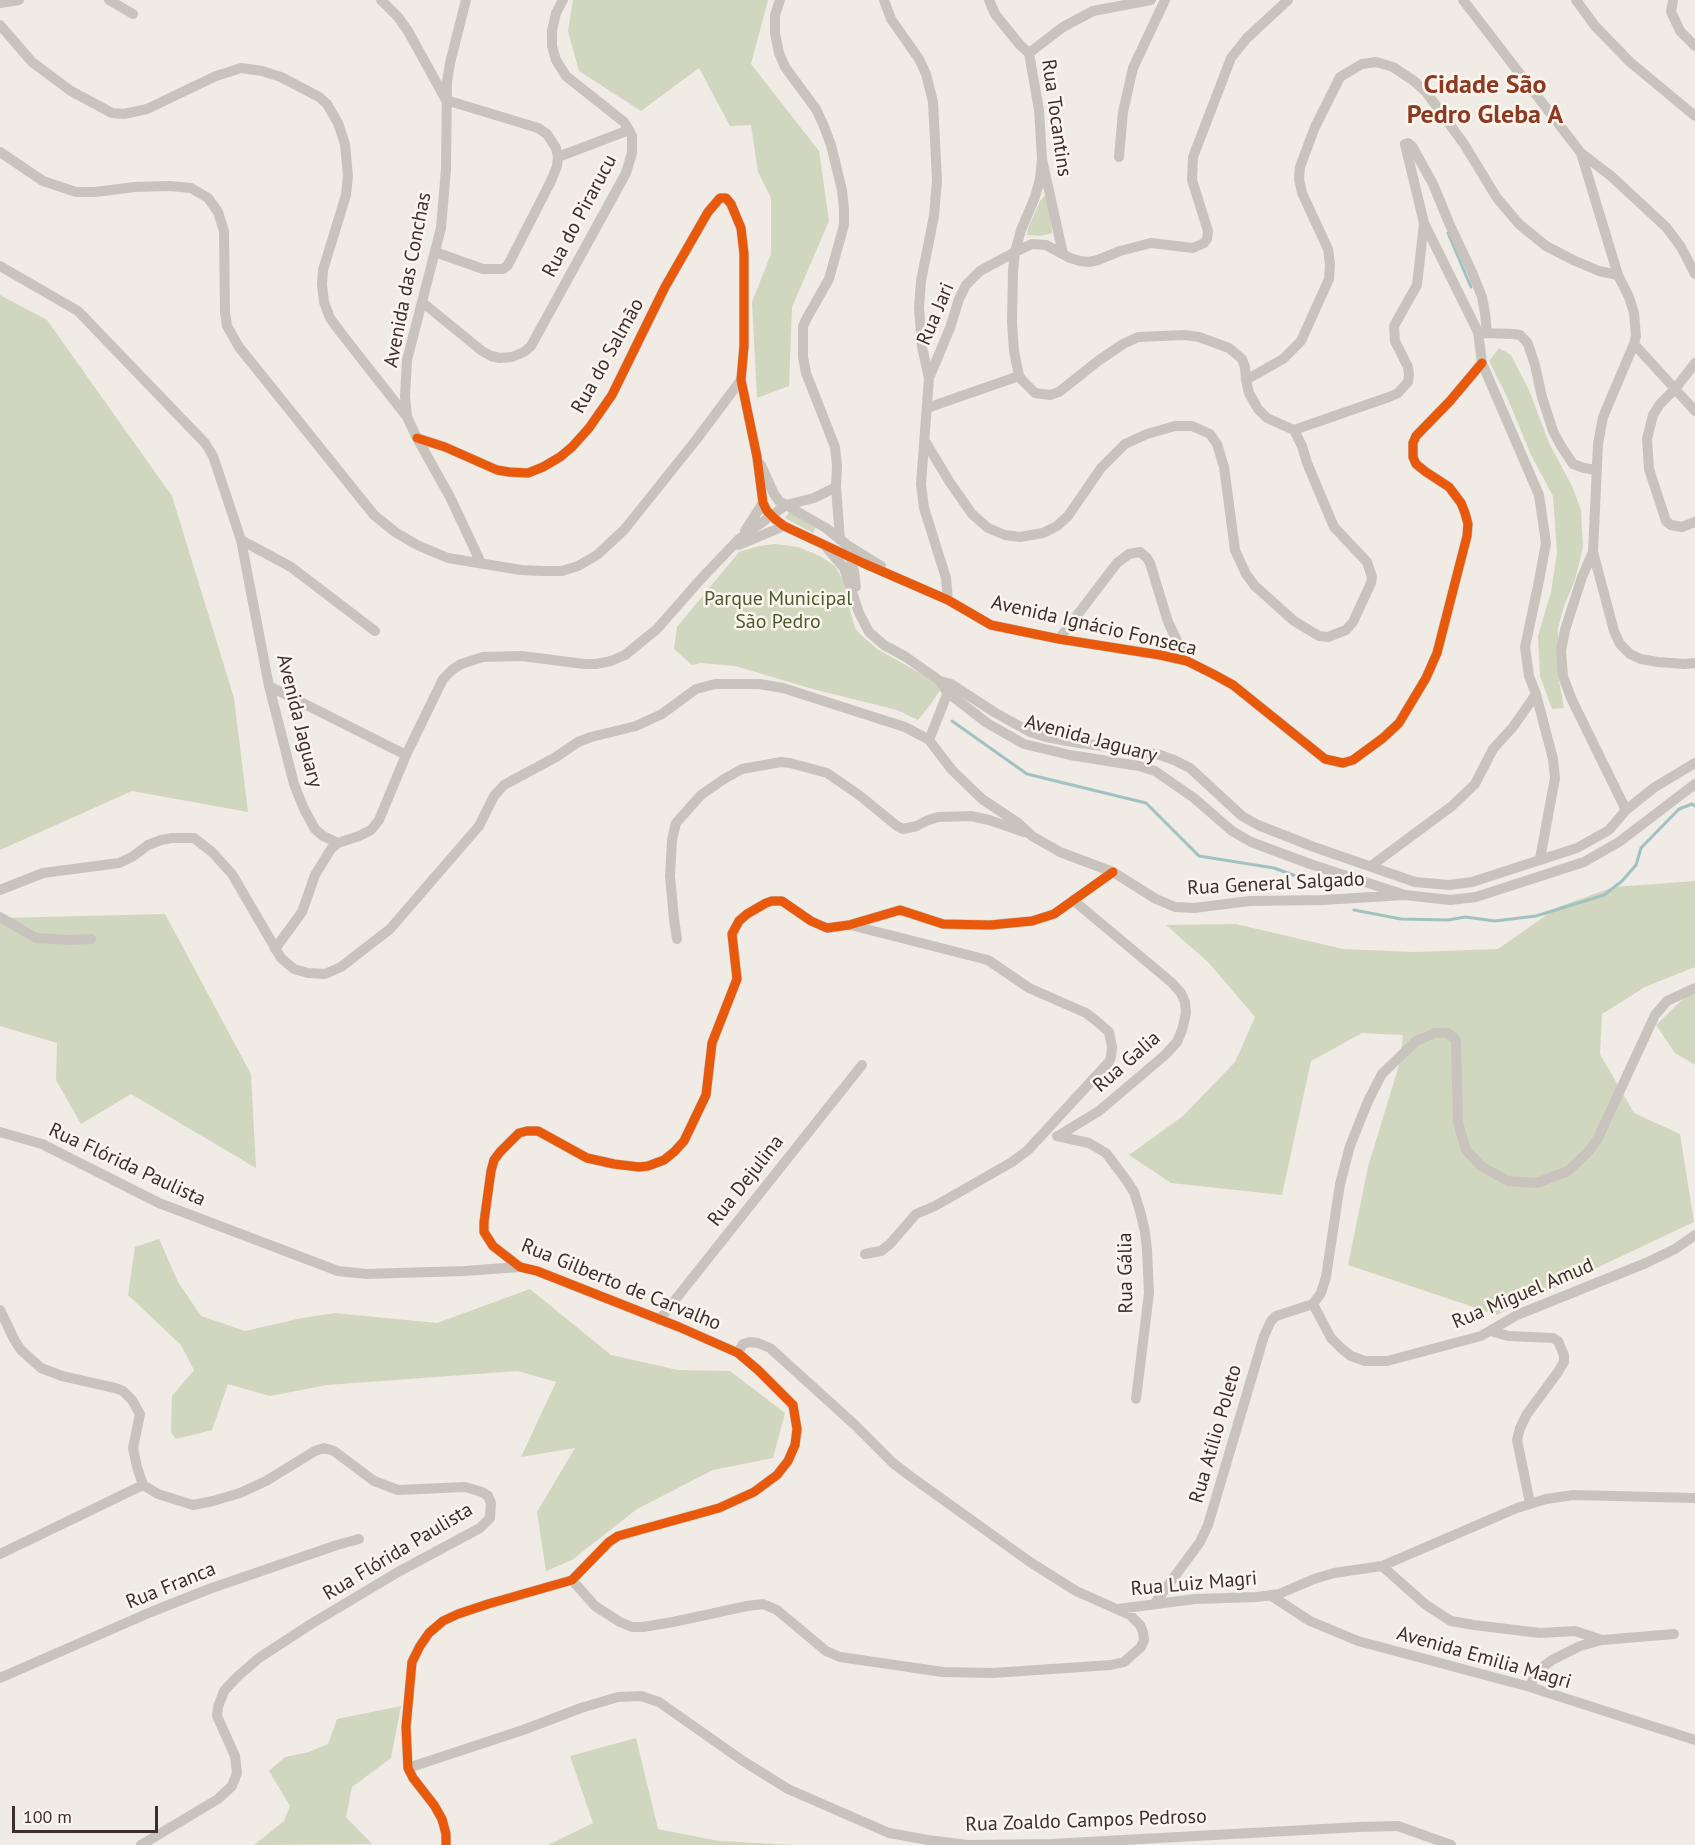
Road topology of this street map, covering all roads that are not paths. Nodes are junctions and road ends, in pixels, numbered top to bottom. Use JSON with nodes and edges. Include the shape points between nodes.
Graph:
{"nodes":[{"id":1,"x":19,"y":0,"type":"edge"},
{"id":2,"x":109,"y":0,"type":"edge"},
{"id":3,"x":381,"y":0,"type":"edge"},
{"id":4,"x":466,"y":0,"type":"edge"},
{"id":5,"x":562,"y":0,"type":"edge"},
{"id":6,"x":780,"y":0,"type":"edge"},
{"id":7,"x":884,"y":0,"type":"edge"},
{"id":8,"x":988,"y":0,"type":"edge"},
{"id":9,"x":1151,"y":0,"type":"edge"},
{"id":10,"x":1165,"y":0,"type":"edge"},
{"id":11,"x":1288,"y":0,"type":"edge"},
{"id":12,"x":1463,"y":0,"type":"edge"},
{"id":13,"x":1576,"y":0,"type":"edge"},
{"id":14,"x":1673,"y":0,"type":"edge"},
{"id":15,"x":0,"y":3,"type":"edge"},
{"id":16,"x":133,"y":14,"type":"dead end"},
{"id":17,"x":0,"y":25,"type":"edge"},
{"id":18,"x":1695,"y":46,"type":"edge"},
{"id":19,"x":1029,"y":53,"type":"junction"},
{"id":20,"x":446,"y":100,"type":"junction"},
{"id":21,"x":1695,"y":116,"type":"edge"},
{"id":22,"x":629,"y":130,"type":"junction"},
{"id":23,"x":0,"y":152,"type":"edge"},
{"id":24,"x":1581,"y":153,"type":"junction"},
{"id":25,"x":558,"y":157,"type":"junction"},
{"id":26,"x":1119,"y":157,"type":"dead end"},
{"id":27,"x":1042,"y":159,"type":"junction"},
{"id":28,"x":1424,"y":222,"type":"junction"},
{"id":29,"x":435,"y":252,"type":"junction"},
{"id":30,"x":1015,"y":252,"type":"junction"},
{"id":31,"x":1063,"y":254,"type":"junction"},
{"id":32,"x":0,"y":266,"type":"edge"},
{"id":33,"x":1695,"y":272,"type":"edge"},
{"id":34,"x":1618,"y":275,"type":"junction"},
{"id":35,"x":422,"y":302,"type":"junction"},
{"id":36,"x":1482,"y":333,"type":"junction"},
{"id":37,"x":1634,"y":344,"type":"junction"},
{"id":38,"x":1482,"y":363,"type":"junction"},
{"id":39,"x":1695,"y":363,"type":"edge"},
{"id":40,"x":1019,"y":376,"type":"junction"},
{"id":41,"x":929,"y":378,"type":"junction"},
{"id":42,"x":741,"y":380,"type":"junction"},
{"id":43,"x":1246,"y":380,"type":"junction"},
{"id":44,"x":1675,"y":389,"type":"junction"},
{"id":45,"x":927,"y":408,"type":"junction"},
{"id":46,"x":1695,"y":411,"type":"edge"},
{"id":47,"x":407,"y":417,"type":"junction"},
{"id":48,"x":1294,"y":430,"type":"junction"},
{"id":49,"x":417,"y":438,"type":"junction"},
{"id":50,"x":925,"y":441,"type":"junction"},
{"id":51,"x":757,"y":457,"type":"junction"},
{"id":52,"x":1596,"y":470,"type":"junction"},
{"id":53,"x":836,"y":487,"type":"junction"},
{"id":54,"x":763,"y":503,"type":"junction"},
{"id":55,"x":786,"y":505,"type":"junction"},
{"id":56,"x":772,"y":516,"type":"junction"},
{"id":57,"x":1695,"y":522,"type":"edge"},
{"id":58,"x":784,"y":526,"type":"junction"},
{"id":59,"x":826,"y":528,"type":"junction"},
{"id":60,"x":740,"y":539,"type":"junction"},
{"id":61,"x":241,"y":540,"type":"junction"},
{"id":62,"x":818,"y":541,"type":"junction"},
{"id":63,"x":846,"y":547,"type":"junction"},
{"id":64,"x":1593,"y":552,"type":"junction"},
{"id":65,"x":726,"y":553,"type":"junction"},
{"id":66,"x":481,"y":563,"type":"junction"},
{"id":67,"x":878,"y":570,"type":"junction"},
{"id":68,"x":856,"y":582,"type":"junction"},
{"id":69,"x":904,"y":582,"type":"junction"},
{"id":70,"x":948,"y":600,"type":"junction"},
{"id":71,"x":856,"y":602,"type":"junction"},
{"id":72,"x":375,"y":631,"type":"dead end"},
{"id":73,"x":1059,"y":639,"type":"junction"},
{"id":74,"x":1187,"y":661,"type":"junction"},
{"id":75,"x":1695,"y":663,"type":"edge"},
{"id":76,"x":269,"y":686,"type":"junction"},
{"id":77,"x":946,"y":686,"type":"junction"},
{"id":78,"x":1536,"y":694,"type":"junction"},
{"id":79,"x":929,"y":740,"type":"junction"},
{"id":80,"x":1138,"y":751,"type":"junction"},
{"id":81,"x":406,"y":755,"type":"junction"},
{"id":82,"x":1695,"y":763,"type":"edge"},
{"id":83,"x":1132,"y":765,"type":"junction"},
{"id":84,"x":1695,"y":784,"type":"edge"},
{"id":85,"x":1626,"y":810,"type":"junction"},
{"id":86,"x":1032,"y":836,"type":"junction"},
{"id":87,"x":338,"y":843,"type":"junction"},
{"id":88,"x":1540,"y":859,"type":"junction"},
{"id":89,"x":1371,"y":866,"type":"junction"},
{"id":90,"x":1508,"y":870,"type":"junction"},
{"id":91,"x":1113,"y":872,"type":"junction"},
{"id":92,"x":1503,"y":889,"type":"junction"},
{"id":93,"x":0,"y":890,"type":"edge"},
{"id":94,"x":1405,"y":895,"type":"junction"},
{"id":95,"x":1073,"y":900,"type":"junction"},
{"id":96,"x":0,"y":917,"type":"edge"},
{"id":97,"x":849,"y":925,"type":"junction"},
{"id":98,"x":91,"y":939,"type":"dead end"},
{"id":99,"x":677,"y":939,"type":"dead end"},
{"id":100,"x":275,"y":950,"type":"junction"},
{"id":101,"x":1695,"y":988,"type":"edge"},
{"id":102,"x":862,"y":1065,"type":"dead end"},
{"id":103,"x":0,"y":1132,"type":"edge"},
{"id":104,"x":1041,"y":1134,"type":"junction"},
{"id":105,"x":1058,"y":1136,"type":"junction"},
{"id":106,"x":1695,"y":1235,"type":"edge"},
{"id":107,"x":865,"y":1254,"type":"dead end"},
{"id":108,"x":520,"y":1267,"type":"junction"},
{"id":109,"x":1313,"y":1304,"type":"junction"},
{"id":110,"x":0,"y":1310,"type":"edge"},
{"id":111,"x":659,"y":1320,"type":"junction"},
{"id":112,"x":1491,"y":1331,"type":"junction"},
{"id":113,"x":738,"y":1353,"type":"junction"},
{"id":114,"x":1136,"y":1399,"type":"dead end"},
{"id":115,"x":143,"y":1485,"type":"junction"},
{"id":116,"x":1695,"y":1498,"type":"edge"},
{"id":117,"x":1530,"y":1503,"type":"junction"},
{"id":118,"x":359,"y":1539,"type":"dead end"},
{"id":119,"x":0,"y":1554,"type":"edge"},
{"id":120,"x":1382,"y":1566,"type":"junction"},
{"id":121,"x":572,"y":1580,"type":"junction"},
{"id":122,"x":1270,"y":1595,"type":"junction"},
{"id":123,"x":1155,"y":1603,"type":"junction"},
{"id":124,"x":1118,"y":1609,"type":"junction"},
{"id":125,"x":1674,"y":1634,"type":"dead end"},
{"id":126,"x":1602,"y":1640,"type":"junction"},
{"id":127,"x":0,"y":1678,"type":"edge"},
{"id":128,"x":1530,"y":1687,"type":"junction"},
{"id":129,"x":1695,"y":1740,"type":"edge"},
{"id":130,"x":408,"y":1768,"type":"junction"},
{"id":131,"x":141,"y":1845,"type":"edge"},
{"id":132,"x":446,"y":1845,"type":"edge"},
{"id":133,"x":1451,"y":1845,"type":"edge"}],
"edges":[{"from":1,"to":15,"type":"street"},
{"from":2,"to":16,"type":"street"},
{"from":3,"to":20,"type":"street","via":[[403,24]]},
{"from":4,"to":20,"type":"street","name":"Avenida das Conchas","via":[[450,63]]},
{"from":5,"to":22,"type":"street","via":[[552,31],[556,60],[566,76]]},
{"from":6,"to":53,"type":"street","via":[[775,15],[779,53],[823,124],[842,190],[844,225],[838,246],[828,279],[803,326],[806,373],[835,447]]},
{"from":7,"to":41,"type":"street","via":[[891,19],[919,59],[933,102],[937,180],[919,308]]},
{"from":8,"to":19,"type":"street","name":"Rua Tocantins","via":[[995,14]]},
{"from":9,"to":19,"type":"street","via":[[1093,11],[1063,27]]},
{"from":10,"to":26,"type":"street","via":[[1133,68],[1123,112]]},
{"from":11,"to":31,"type":"street","name":"Rua Jari","via":[[1230,58],[1193,157],[1192,180],[1208,231],[1204,243],[1193,248],[1151,243],[1089,262]]},
{"from":12,"to":24,"type":"street"},
{"from":13,"to":21,"type":"street","via":[[1630,62]]},
{"from":14,"to":18,"type":"street","via":[[1671,12],[1675,21]]},
{"from":17,"to":47,"type":"street","via":[[32,62],[71,91],[112,113],[147,109],[224,72],[241,68],[281,77],[327,104],[345,144],[348,176],[323,270],[324,302],[330,318]]},
{"from":19,"to":27,"type":"street","name":"Rua Tocantins"},
{"from":20,"to":25,"type":"street","via":[[538,128],[547,134]]},
{"from":20,"to":29,"type":"street","name":"Avenida das Conchas","via":[[445,189]]},
{"from":22,"to":25,"type":"street"},
{"from":22,"to":35,"type":"street","name":"Rua do Pirarucu","via":[[632,153],[626,173],[531,346],[524,352],[513,357],[491,356]]},
{"from":23,"to":66,"type":"street","via":[[43,181],[76,192],[170,186],[191,188],[208,198],[224,231],[226,319],[239,347],[384,524],[417,545],[448,558]]},
{"from":24,"to":33,"type":"street","via":[[1666,227]]},
{"from":24,"to":34,"type":"street"},
{"from":25,"to":29,"type":"street","via":[[551,181],[508,266],[483,269]]},
{"from":27,"to":30,"type":"street","via":[[1040,179]]},
{"from":27,"to":31,"type":"street","name":"Rua Tocantins"},
{"from":28,"to":36,"type":"street"},
{"from":28,"to":36,"type":"street","via":[[1406,153],[1408,143],[1433,184],[1482,297]]},
{"from":28,"to":48,"type":"street","via":[[1417,285],[1394,326],[1395,341],[1408,368],[1408,382],[1389,397]]},
{"from":29,"to":35,"type":"street","name":"Avenida das Conchas"},
{"from":30,"to":31,"type":"street","name":"Rua Jari","via":[[1032,244],[1046,245]]},
{"from":30,"to":40,"type":"street","via":[[1011,297]]},
{"from":30,"to":41,"type":"street","name":"Rua Jari","via":[[980,271],[966,285]]},
{"from":32,"to":61,"type":"street","name":"Avenida Jaguary","via":[[78,311],[205,442],[219,471]]},
{"from":34,"to":37,"type":"street","via":[[1634,313]]},
{"from":34,"to":43,"type":"street","via":[[1573,260],[1546,246],[1519,224],[1497,198],[1426,92],[1393,67],[1376,62],[1362,64],[1340,77],[1300,167],[1302,193],[1328,249],[1329,279],[1301,340],[1283,359]]},
{"from":35,"to":47,"type":"street","name":"Avenida das Conchas","via":[[407,360]]},
{"from":36,"to":38,"type":"street"},
{"from":36,"to":52,"type":"street","via":[[1514,334],[1525,340],[1561,446],[1573,464]]},
{"from":37,"to":44,"type":"street"},
{"from":37,"to":52,"type":"street","via":[[1603,417]]},
{"from":38,"to":74,"type":"street","name":"Avenida Ignácio Fonseca","via":[[1413,443],[1416,464],[1449,487],[1461,503],[1468,524],[1437,653],[1399,723],[1353,760],[1342,763],[1325,759],[1233,686]]},
{"from":38,"to":78,"type":"street","via":[[1539,495],[1545,543],[1525,646]]},
{"from":39,"to":44,"type":"street"},
{"from":40,"to":43,"type":"street","via":[[1035,393],[1050,395],[1068,387],[1098,361],[1133,339],[1185,335],[1217,342],[1236,353],[1242,358]]},
{"from":40,"to":45,"type":"street"},
{"from":41,"to":45,"type":"street"},
{"from":42,"to":49,"type":"street","name":"Rua do Salmão","via":[[744,254],[741,228],[731,204],[723,197],[713,204],[665,287],[612,395],[589,428],[560,457],[528,473],[509,472]]},
{"from":42,"to":51,"type":"street"},
{"from":42,"to":66,"type":"street","via":[[624,530],[597,555],[562,571],[521,570]]},
{"from":43,"to":48,"type":"street","via":[[1258,409],[1267,418]]},
{"from":44,"to":46,"type":"street"},
{"from":44,"to":57,"type":"street","via":[[1653,415],[1647,439],[1649,469],[1666,521],[1675,527]]},
{"from":45,"to":50,"type":"street"},
{"from":47,"to":49,"type":"street","name":"Avenida das Conchas"},
{"from":48,"to":50,"type":"street","via":[[1334,527],[1367,562],[1372,577],[1353,622],[1346,630],[1328,637],[1294,621],[1246,574],[1235,550],[1224,467],[1217,444],[1200,429],[1175,426],[1125,444],[1101,468],[1058,526],[1020,537],[988,528],[972,514]]},
{"from":49,"to":66,"type":"street","name":"Avenida das Conchas"},
{"from":50,"to":70,"type":"street","via":[[922,495],[946,578]]},
{"from":51,"to":54,"type":"street"},
{"from":51,"to":55,"type":"street","via":[[774,494]]},
{"from":52,"to":64,"type":"street"},
{"from":53,"to":55,"type":"street"},
{"from":53,"to":63,"type":"street"},
{"from":54,"to":56,"type":"street","name":"Avenida Ignácio Fonseca"},
{"from":54,"to":60,"type":"street"},
{"from":55,"to":56,"type":"street"},
{"from":55,"to":59,"type":"street","name":"Avenida Ignácio Fonseca"},
{"from":56,"to":58,"type":"street","name":"Avenida Ignácio Fonseca"},
{"from":56,"to":60,"type":"street"},
{"from":58,"to":62,"type":"street","name":"Avenida Ignácio Fonseca"},
{"from":58,"to":65,"type":"street"},
{"from":59,"to":62,"type":"street"},
{"from":59,"to":63,"type":"street","name":"Avenida Ignácio Fonseca"},
{"from":60,"to":65,"type":"street"},
{"from":61,"to":72,"type":"street","via":[[291,567]]},
{"from":61,"to":76,"type":"street","name":"Avenida Jaguary"},
{"from":62,"to":63,"type":"street","name":"Avenida Ignácio Fonseca"},
{"from":62,"to":71,"type":"street","name":"Avenida Jaguary","via":[[844,568]]},
{"from":63,"to":67,"type":"street","name":"Avenida Ignácio Fonseca"},
{"from":63,"to":68,"type":"street"},
{"from":63,"to":69,"type":"street","name":"Avenida Ignácio Fonseca","via":[[869,557]]},
{"from":64,"to":75,"type":"street","via":[[1620,644],[1641,659]]},
{"from":64,"to":85,"type":"street","via":[[1565,630],[1561,651],[1563,676]]},
{"from":65,"to":81,"type":"street","via":[[657,629],[625,655],[611,661],[584,664],[493,656],[461,664],[443,679]]},
{"from":67,"to":68,"type":"street","via":[[866,572]]},
{"from":67,"to":69,"type":"street","name":"Avenida Ignácio Fonseca"},
{"from":68,"to":71,"type":"street"},
{"from":69,"to":70,"type":"street","name":"Avenida Ignácio Fonseca"},
{"from":70,"to":73,"type":"street","name":"Avenida Ignácio Fonseca","via":[[991,625]]},
{"from":71,"to":77,"type":"street","name":"Avenida Jaguary","via":[[869,632]]},
{"from":73,"to":74,"type":"street","name":"Avenida Ignácio Fonseca"},
{"from":73,"to":74,"type":"street","via":[[1117,563],[1140,552],[1148,558],[1168,622]]},
{"from":76,"to":81,"type":"street"},
{"from":76,"to":87,"type":"street","name":"Avenida Jaguary","via":[[304,809],[315,829]]},
{"from":77,"to":79,"type":"street"},
{"from":77,"to":80,"type":"street","name":"Avenida Jaguary","via":[[1030,732]]},
{"from":77,"to":83,"type":"street","name":"Avenida Jaguary","via":[[987,723],[1024,744]]},
{"from":78,"to":88,"type":"street","via":[[1555,778]]},
{"from":78,"to":89,"type":"street","via":[[1493,749],[1475,784],[1452,806]]},
{"from":79,"to":86,"type":"street","name":"Rua General Salgado","via":[[982,799]]},
{"from":79,"to":100,"type":"street","name":"Rua General Salgado","via":[[905,728],[774,686],[715,684],[696,689],[662,714],[636,726],[578,742],[504,785],[479,826],[390,929],[341,967],[326,974],[308,973],[294,969]]},
{"from":80,"to":83,"type":"street"},
{"from":80,"to":89,"type":"street","name":"Avenida Jaguary","via":[[1160,755],[1190,768],[1242,816],[1258,825]]},
{"from":81,"to":87,"type":"street","via":[[371,830]]},
{"from":82,"to":85,"type":"street","name":"Avenida Jaguary"},
{"from":83,"to":94,"type":"street","name":"Avenida Jaguary","via":[[1155,771],[1251,842]]},
{"from":84,"to":92,"type":"street","name":"Avenida Jaguary","via":[[1603,852]]},
{"from":85,"to":88,"type":"street","name":"Avenida Jaguary","via":[[1595,838]]},
{"from":86,"to":91,"type":"street","name":"Rua General Salgado","via":[[1060,852]]},
{"from":86,"to":99,"type":"street","via":[[971,816],[938,817],[903,829],[827,773],[781,762],[742,769],[701,795],[676,823],[670,876]]},
{"from":87,"to":100,"type":"street","via":[[320,864],[302,912]]},
{"from":88,"to":90,"type":"street","name":"Avenida Jaguary"},
{"from":89,"to":90,"type":"street","name":"Avenida Jaguary","via":[[1414,882],[1449,885]]},
{"from":90,"to":92,"type":"street"},
{"from":91,"to":94,"type":"street","name":"Rua General Salgado","via":[[1175,907]]},
{"from":91,"to":95,"type":"street","name":"Rua Gilberto de Carvalho"},
{"from":92,"to":94,"type":"street","name":"Avenida Jaguary","via":[[1450,900]]},
{"from":93,"to":100,"type":"street","name":"Rua General Salgado","via":[[43,873],[119,863],[161,840],[194,838],[232,874]]},
{"from":95,"to":97,"type":"street","name":"Rua Gilberto de Carvalho","via":[[1054,914],[1032,921],[967,926],[932,921],[900,910]]},
{"from":95,"to":105,"type":"street","name":"Rua Galia","via":[[1172,982],[1185,1002],[1186,1013],[1177,1042],[1165,1055],[1099,1111]]},
{"from":96,"to":98,"type":"street","via":[[36,938]]},
{"from":97,"to":104,"type":"street","via":[[988,960],[1029,988],[1086,1013],[1105,1027],[1112,1039],[1112,1057]]},
{"from":97,"to":108,"type":"street","name":"Rua Gilberto de Carvalho","via":[[827,928],[782,901],[766,903],[739,921],[732,934],[736,979],[710,1051],[706,1095],[684,1141],[664,1160],[639,1167],[587,1158],[538,1131],[519,1133],[510,1141],[491,1170],[484,1232],[493,1246]]},
{"from":101,"to":109,"type":"street","via":[[1667,1001],[1655,1015],[1589,1151],[1568,1171],[1537,1183],[1508,1181],[1481,1166],[1466,1150],[1458,1121],[1456,1040],[1448,1033],[1436,1033],[1416,1041],[1382,1074],[1350,1146],[1326,1277],[1322,1293]]},
{"from":102,"to":111,"type":"street","name":"Rua Dejulina"},
{"from":103,"to":108,"type":"street","name":"Rua Flórida Paulista","via":[[42,1144],[159,1203],[338,1270],[366,1274]]},
{"from":104,"to":105,"type":"street","name":"Rua Gália"},
{"from":104,"to":107,"type":"street","via":[[1012,1162],[916,1214],[890,1244]]},
{"from":105,"to":114,"type":"street","name":"Rua Gália","via":[[1089,1143],[1106,1153],[1128,1181],[1140,1211],[1148,1250],[1149,1293]]},
{"from":106,"to":112,"type":"street","name":"Rua Miguel Amud","via":[[1675,1249],[1516,1315]]},
{"from":108,"to":111,"type":"street","name":"Rua Gilberto de Carvalho"},
{"from":109,"to":112,"type":"street","name":"Rua Miguel Amud","via":[[1331,1338],[1351,1356],[1365,1360],[1387,1361]]},
{"from":109,"to":123,"type":"street","name":"Rua Atílio Poleto","via":[[1271,1321],[1208,1525]]},
{"from":110,"to":115,"type":"street","via":[[21,1350],[40,1368],[115,1388],[132,1400],[140,1414],[133,1448]]},
{"from":111,"to":113,"type":"street","name":"Rua Gilberto de Carvalho"},
{"from":112,"to":117,"type":"street","via":[[1508,1336],[1546,1336],[1558,1341],[1563,1350],[1564,1362],[1527,1413],[1517,1440]]},
{"from":113,"to":121,"type":"street","name":"Rua Gilberto de Carvalho","via":[[793,1406],[797,1429],[788,1461],[777,1475],[736,1501],[618,1536]]},
{"from":113,"to":124,"type":"street","name":"Rua Luiz Magri","via":[[743,1344],[750,1342],[770,1348],[910,1476],[1030,1562],[1076,1591]]},
{"from":115,"to":119,"type":"street"},
{"from":115,"to":131,"type":"street","name":"Rua Flórida Paulista","via":[[184,1503],[205,1504],[258,1485],[315,1451],[327,1448],[366,1476],[398,1490],[465,1487],[482,1492],[491,1503],[490,1518],[480,1528],[311,1624],[237,1677],[224,1691],[217,1716],[235,1756],[237,1773],[232,1786],[218,1799]]},
{"from":116,"to":117,"type":"street","name":"Rua Luiz Magri","via":[[1573,1495]]},
{"from":117,"to":120,"type":"street","name":"Rua Luiz Magri"},
{"from":118,"to":127,"type":"street","name":"Rua Franca","via":[[189,1597]]},
{"from":120,"to":122,"type":"street","name":"Rua Luiz Magri","via":[[1314,1578]]},
{"from":120,"to":126,"type":"street","via":[[1426,1605],[1451,1620],[1540,1633],[1575,1631]]},
{"from":121,"to":124,"type":"street","via":[[595,1606],[632,1627],[763,1604],[840,1657],[970,1674],[1124,1662],[1144,1640],[1136,1620]]},
{"from":121,"to":130,"type":"street","name":"Rua Gilberto de Carvalho","via":[[458,1614],[429,1633],[412,1662],[406,1727]]},
{"from":122,"to":123,"type":"street","name":"Rua Luiz Magri"},
{"from":122,"to":128,"type":"street","name":"Avenida Emilia Magri","via":[[1310,1621],[1358,1641]]},
{"from":123,"to":124,"type":"street","name":"Rua Luiz Magri"},
{"from":125,"to":126,"type":"street"},
{"from":126,"to":128,"type":"street","via":[[1552,1660],[1536,1672]]},
{"from":128,"to":129,"type":"street","name":"Avenida Emilia Magri"},
{"from":130,"to":132,"type":"street","via":[[442,1819]]},
{"from":130,"to":133,"type":"street","name":"Rua Zoaldo Campos Pedroso","via":[[581,1708],[618,1697],[641,1696],[658,1702],[788,1789],[889,1833],[968,1845],[1051,1844],[1398,1826]]}]}
